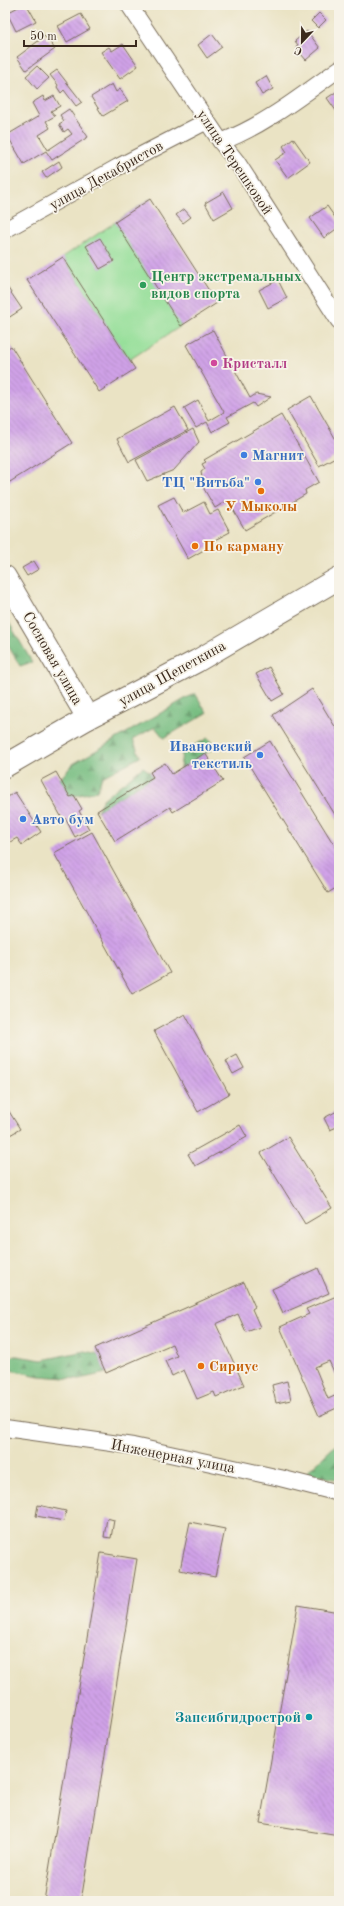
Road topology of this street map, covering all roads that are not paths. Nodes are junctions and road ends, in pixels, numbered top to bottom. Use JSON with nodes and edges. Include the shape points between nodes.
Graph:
{"nodes":[{"id":1,"x":129,"y":5,"type":"edge"},
{"id":2,"x":339,"y":69,"type":"edge"},
{"id":3,"x":207,"y":122,"type":"junction"},
{"id":4,"x":221,"y":142,"type":"junction"},
{"id":5,"x":5,"y":230,"type":"edge"},
{"id":6,"x":339,"y":321,"type":"edge"},
{"id":7,"x":5,"y":577,"type":"edge"},
{"id":8,"x":339,"y":578,"type":"edge"},
{"id":9,"x":88,"y":718,"type":"junction"},
{"id":10,"x":5,"y":766,"type":"edge"},
{"id":11,"x":5,"y":1428,"type":"edge"},
{"id":12,"x":339,"y":1493,"type":"edge"}],
"edges":[{"from":1,"to":3,"type":"street","name":"улица Терешковой"},
{"from":2,"to":4,"type":"street","via":[[245,133]]},
{"from":3,"to":4,"type":"street","name":"улица Терешковой"},
{"from":3,"to":5,"type":"street","name":"улица Декабристов","via":[[118,167]]},
{"from":4,"to":6,"type":"street","name":"улица Терешковой","via":[[237,162]]},
{"from":7,"to":9,"type":"main road","name":"Сосновая улица"},
{"from":8,"to":9,"type":"main road","name":"улица Щепеткина","via":[[197,660]]},
{"from":9,"to":10,"type":"main road","name":"улица Щепеткина"},
{"from":11,"to":12,"type":"street","name":"Инженерная улица","via":[[133,1446]]}]}
